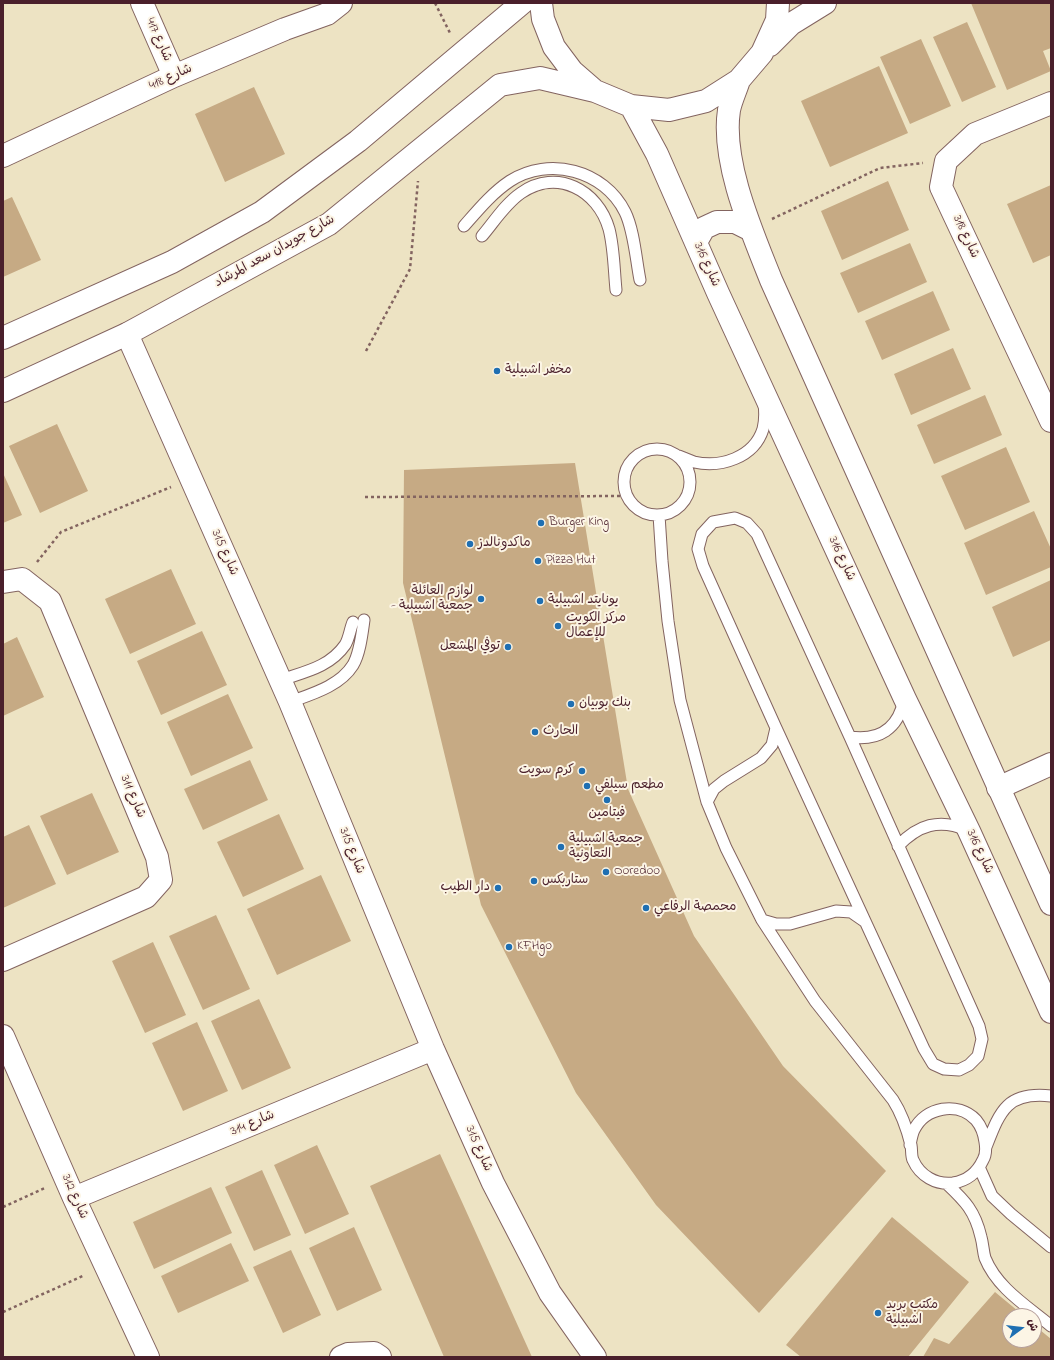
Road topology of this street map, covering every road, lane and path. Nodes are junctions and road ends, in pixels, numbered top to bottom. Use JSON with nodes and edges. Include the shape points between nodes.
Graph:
{"nodes":[{"id":1,"x":142,"y":3,"type":"edge"},
{"id":2,"x":341,"y":3,"type":"edge"},
{"id":3,"x":435,"y":3,"type":"edge"},
{"id":4,"x":522,"y":3,"type":"edge"},
{"id":5,"x":541,"y":3,"type":"edge"},
{"id":6,"x":778,"y":3,"type":"edge"},
{"id":7,"x":825,"y":3,"type":"edge"},
{"id":8,"x":762,"y":53,"type":"junction"},
{"id":9,"x":460,"y":55,"type":"junction"},
{"id":10,"x":174,"y":76,"type":"junction"},
{"id":11,"x":739,"y":80,"type":"junction"},
{"id":12,"x":595,"y":91,"type":"junction"},
{"id":13,"x":1051,"y":103,"type":"edge"},
{"id":14,"x":631,"y":106,"type":"junction"},
{"id":15,"x":421,"y":149,"type":"junction"},
{"id":16,"x":3,"y":156,"type":"edge"},
{"id":17,"x":946,"y":161,"type":"junction"},
{"id":18,"x":464,"y":226,"type":"dead end"},
{"id":19,"x":751,"y":230,"type":"junction"},
{"id":20,"x":482,"y":236,"type":"dead end"},
{"id":21,"x":696,"y":242,"type":"junction"},
{"id":22,"x":640,"y":280,"type":"dead end"},
{"id":23,"x":616,"y":290,"type":"dead end"},
{"id":24,"x":127,"y":334,"type":"junction"},
{"id":25,"x":3,"y":338,"type":"edge"},
{"id":26,"x":366,"y":351,"type":"dead end"},
{"id":27,"x":3,"y":391,"type":"edge"},
{"id":28,"x":764,"y":392,"type":"junction"},
{"id":29,"x":1051,"y":420,"type":"edge"},
{"id":30,"x":679,"y":456,"type":"junction"},
{"id":31,"x":191,"y":478,"type":"junction"},
{"id":32,"x":626,"y":496,"type":"junction"},
{"id":33,"x":365,"y":497,"type":"dead end"},
{"id":34,"x":659,"y":515,"type":"junction"},
{"id":35,"x":13,"y":580,"type":"edge"},
{"id":36,"x":364,"y":620,"type":"dead end"},
{"id":37,"x":353,"y":622,"type":"dead end"},
{"id":38,"x":281,"y":680,"type":"junction"},
{"id":39,"x":904,"y":698,"type":"junction"},
{"id":40,"x":290,"y":702,"type":"junction"},
{"id":41,"x":776,"y":728,"type":"junction"},
{"id":42,"x":850,"y":737,"type":"junction"},
{"id":43,"x":1051,"y":764,"type":"edge"},
{"id":44,"x":998,"y":788,"type":"junction"},
{"id":45,"x":707,"y":802,"type":"junction"},
{"id":46,"x":969,"y":831,"type":"junction"},
{"id":47,"x":898,"y":846,"type":"junction"},
{"id":48,"x":1051,"y":904,"type":"edge"},
{"id":49,"x":762,"y":920,"type":"junction"},
{"id":50,"x":864,"y":921,"type":"junction"},
{"id":51,"x":3,"y":960,"type":"edge"},
{"id":52,"x":1051,"y":1012,"type":"edge"},
{"id":53,"x":3,"y":1036,"type":"edge"},
{"id":54,"x":433,"y":1049,"type":"junction"},
{"id":55,"x":1051,"y":1096,"type":"edge"},
{"id":56,"x":910,"y":1145,"type":"junction"},
{"id":57,"x":986,"y":1147,"type":"junction"},
{"id":58,"x":979,"y":1167,"type":"junction"},
{"id":59,"x":65,"y":1178,"type":"junction"},
{"id":60,"x":947,"y":1184,"type":"junction"},
{"id":61,"x":74,"y":1198,"type":"junction"},
{"id":62,"x":3,"y":1207,"type":"edge"},
{"id":63,"x":1051,"y":1247,"type":"edge"},
{"id":64,"x":105,"y":1266,"type":"junction"},
{"id":65,"x":3,"y":1312,"type":"edge"},
{"id":66,"x":1051,"y":1326,"type":"edge"},
{"id":67,"x":148,"y":1357,"type":"edge"},
{"id":68,"x":341,"y":1357,"type":"edge"},
{"id":69,"x":380,"y":1357,"type":"edge"},
{"id":70,"x":595,"y":1357,"type":"edge"}],
"edges":[{"from":1,"to":10,"type":"street","name":"شارع 417"},
{"from":2,"to":10,"type":"street","name":"شارع 418","via":[[327,14]]},
{"from":3,"to":9,"type":"path"},
{"from":4,"to":9,"type":"street"},
{"from":5,"to":12,"type":"street","via":[[543,18],[554,47],[572,71]]},
{"from":6,"to":8,"type":"street","via":[[777,20]]},
{"from":7,"to":8,"type":"street","via":[[791,24]]},
{"from":8,"to":11,"type":"street"},
{"from":9,"to":25,"type":"street","via":[[358,142],[262,212],[172,262]]},
{"from":10,"to":16,"type":"street","name":"شارع 418"},
{"from":11,"to":14,"type":"street","via":[[706,101],[669,110]]},
{"from":11,"to":19,"type":"street","via":[[729,109],[728,140],[734,176]]},
{"from":12,"to":14,"type":"street"},
{"from":12,"to":15,"type":"street","name":"شارع جويدان سعد المرشاد","via":[[540,78],[500,85]]},
{"from":13,"to":17,"type":"street","via":[[975,134]]},
{"from":14,"to":21,"type":"street","name":"شارع 316","via":[[657,154]]},
{"from":15,"to":24,"type":"street","name":"شارع جويدان سعد المرشاد","via":[[329,224]]},
{"from":15,"to":26,"type":"path","via":[[410,269]]},
{"from":17,"to":19,"type":"path","via":[[880,168]]},
{"from":17,"to":29,"type":"street","name":"شارع 318","via":[[941,187]]},
{"from":18,"to":22,"type":"lane","via":[[511,180],[551,168],[581,172],[609,189],[625,212],[630,225]]},
{"from":19,"to":21,"type":"street","via":[[734,222],[717,222],[704,228]]},
{"from":19,"to":44,"type":"street"},
{"from":20,"to":23,"type":"lane","via":[[512,201],[531,187],[558,183],[571,185],[592,198],[605,218],[612,242]]},
{"from":21,"to":28,"type":"street","name":"شارع 316"},
{"from":24,"to":27,"type":"street","name":"شارع جويدان سعد المرشاد"},
{"from":24,"to":31,"type":"street","name":"شارع 315"},
{"from":28,"to":30,"type":"lane","via":[[763,430],[754,446],[743,455],[729,461],[713,463],[694,462]]},
{"from":28,"to":39,"type":"street","name":"شارع 316"},
{"from":30,"to":32,"type":"lane","via":[[668,449],[642,451],[632,459],[625,470],[623,484]]},
{"from":30,"to":34,"type":"lane","via":[[687,467],[691,480],[689,492],[682,504],[672,512]]},
{"from":31,"to":35,"type":"path","via":[[61,532]]},
{"from":31,"to":38,"type":"street","name":"شارع 315"},
{"from":32,"to":33,"type":"path"},
{"from":32,"to":34,"type":"lane","via":[[634,507],[646,514]]},
{"from":34,"to":45,"type":"lane","via":[[668,621],[680,700]]},
{"from":35,"to":51,"type":"street","name":"شارع 311","via":[[50,601],[157,857],[161,880],[146,897]]},
{"from":36,"to":40,"type":"lane","via":[[353,665],[340,680],[318,692]]},
{"from":37,"to":38,"type":"lane","via":[[345,644],[333,658],[312,670]]},
{"from":38,"to":40,"type":"street","name":"شارع 315"},
{"from":39,"to":42,"type":"lane","via":[[902,711],[896,722],[886,731],[862,739]]},
{"from":39,"to":46,"type":"street","name":"شارع 316"},
{"from":40,"to":54,"type":"street","name":"شارع 315"},
{"from":41,"to":42,"type":"lane","via":[[703,566],[698,549],[702,534],[713,522],[735,518],[747,523],[757,534]]},
{"from":41,"to":45,"type":"lane","via":[[772,745],[761,758],[724,780],[714,789]]},
{"from":41,"to":50,"type":"lane"},
{"from":42,"to":47,"type":"lane"},
{"from":43,"to":44,"type":"street"},
{"from":44,"to":48,"type":"street"},
{"from":45,"to":49,"type":"lane","via":[[726,848]]},
{"from":46,"to":47,"type":"lane","via":[[944,824],[930,825],[907,836]]},
{"from":46,"to":52,"type":"street","name":"شارع 316"},
{"from":47,"to":50,"type":"lane","via":[[979,1026],[982,1039],[978,1056],[969,1065],[959,1070],[944,1069],[934,1064],[924,1049]]},
{"from":49,"to":50,"type":"lane","via":[[790,924],[836,912],[851,912]]},
{"from":49,"to":56,"type":"lane","via":[[815,1000],[893,1100],[900,1111]]},
{"from":53,"to":59,"type":"street","name":"شارع 312"},
{"from":54,"to":61,"type":"street","name":"شارع 314"},
{"from":54,"to":70,"type":"street","name":"شارع 315","via":[[493,1183],[550,1293]]},
{"from":55,"to":57,"type":"lane","via":[[1032,1095],[1014,1100],[1002,1111]]},
{"from":56,"to":57,"type":"lane","via":[[913,1130],[922,1118],[935,1110],[949,1108],[964,1112],[976,1120],[983,1133]]},
{"from":56,"to":60,"type":"lane","via":[[913,1160],[920,1172],[933,1181]]},
{"from":57,"to":58,"type":"lane"},
{"from":58,"to":60,"type":"lane","via":[[959,1182]]},
{"from":58,"to":63,"type":"lane","via":[[992,1196]]},
{"from":59,"to":61,"type":"street","name":"شارع 312"},
{"from":59,"to":62,"type":"path"},
{"from":60,"to":66,"type":"lane","via":[[962,1198],[975,1217],[985,1257],[993,1272],[1005,1288]]},
{"from":61,"to":64,"type":"street","name":"شارع 312"},
{"from":64,"to":65,"type":"path"},
{"from":64,"to":67,"type":"street","name":"شارع 312"},
{"from":68,"to":69,"type":"street","via":[[348,1354],[374,1353]]}]}
